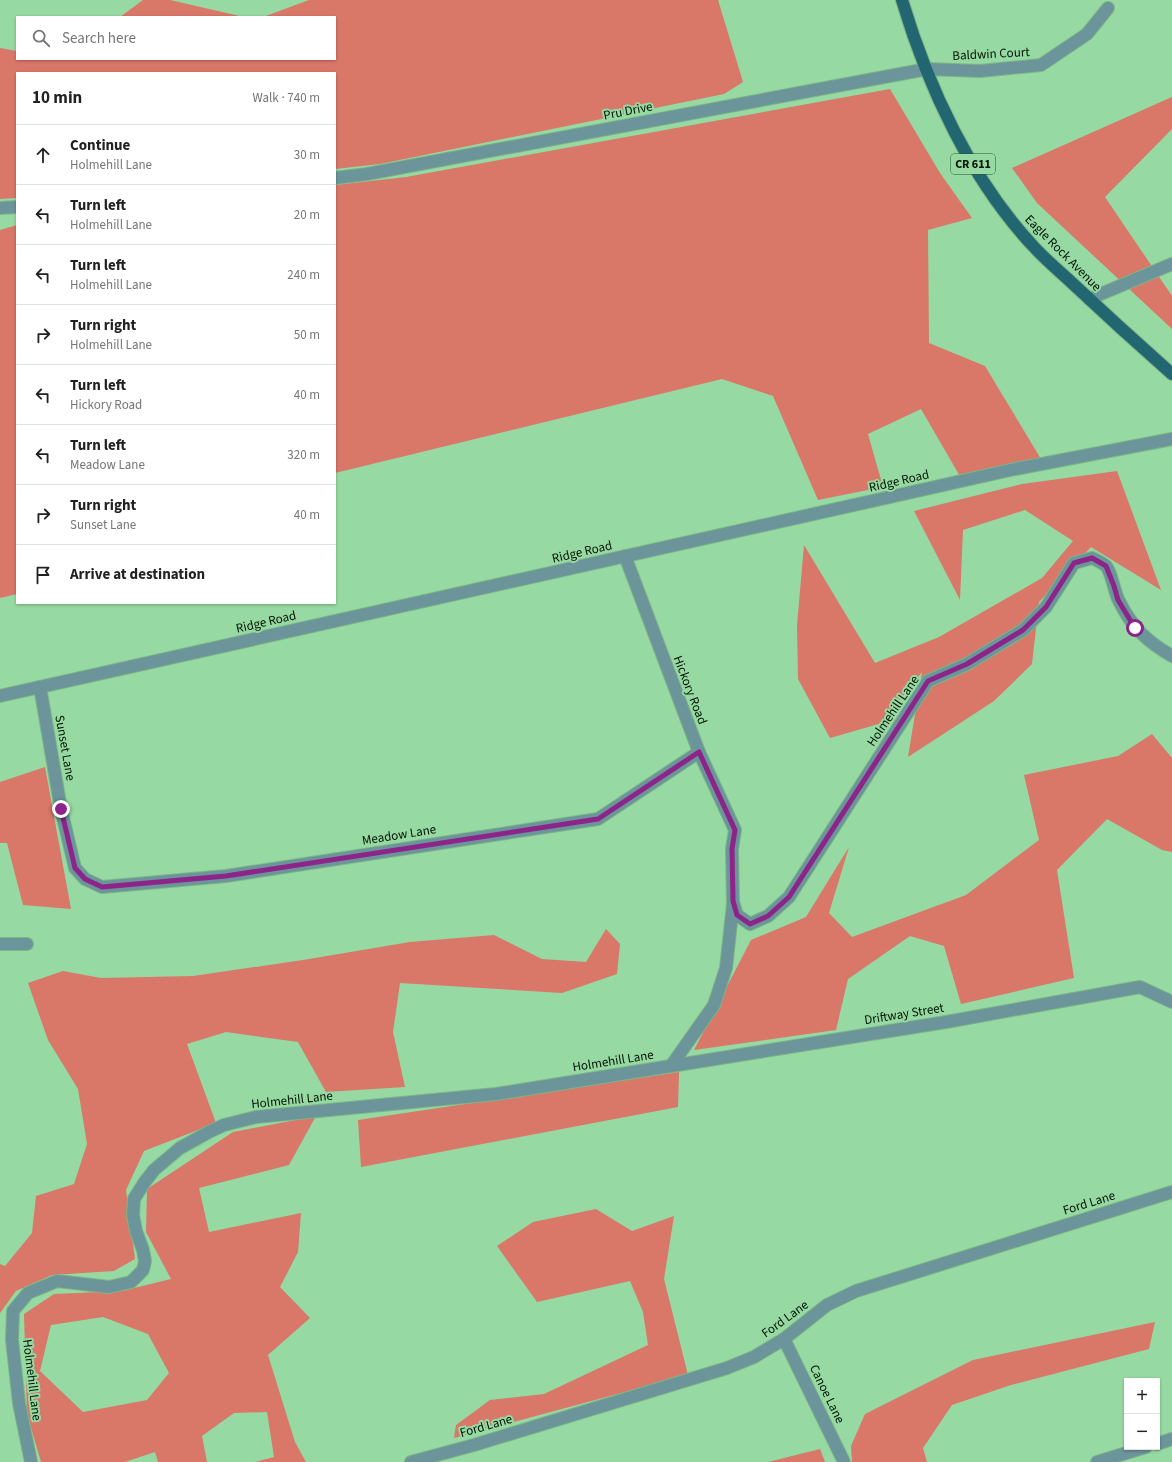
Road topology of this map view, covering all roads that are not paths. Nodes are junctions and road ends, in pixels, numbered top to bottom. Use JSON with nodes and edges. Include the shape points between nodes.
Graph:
{"nodes":[{"id":1,"x":902,"y":0,"type":"edge"},
{"id":2,"x":1108,"y":8,"type":"dead end"},
{"id":3,"x":927,"y":69,"type":"junction"},
{"id":4,"x":336,"y":178,"type":"edge"},
{"id":5,"x":16,"y":207,"type":"edge"},
{"id":6,"x":0,"y":208,"type":"edge"},
{"id":7,"x":1172,"y":264,"type":"edge"},
{"id":8,"x":1089,"y":299,"type":"junction"},
{"id":9,"x":1172,"y":374,"type":"edge"},
{"id":10,"x":1172,"y":439,"type":"edge"},
{"id":11,"x":625,"y":556,"type":"junction"},
{"id":12,"x":1172,"y":656,"type":"edge"},
{"id":13,"x":40,"y":687,"type":"junction"},
{"id":14,"x":0,"y":696,"type":"edge"},
{"id":15,"x":699,"y":752,"type":"junction"},
{"id":16,"x":735,"y":830,"type":"joint"},
{"id":17,"x":85,"y":879,"type":"joint"},
{"id":18,"x":733,"y":901,"type":"junction"},
{"id":19,"x":0,"y":944,"type":"edge"},
{"id":20,"x":27,"y":944,"type":"dead end"},
{"id":21,"x":1172,"y":1002,"type":"edge"},
{"id":22,"x":671,"y":1066,"type":"junction"},
{"id":23,"x":1172,"y":1192,"type":"edge"},
{"id":24,"x":784,"y":1339,"type":"junction"},
{"id":25,"x":1172,"y":1439,"type":"edge"},
{"id":26,"x":1160,"y":1443,"type":"edge"},
{"id":27,"x":1136,"y":1450,"type":"edge"},
{"id":28,"x":31,"y":1462,"type":"edge"},
{"id":29,"x":411,"y":1462,"type":"edge"},
{"id":30,"x":844,"y":1462,"type":"edge"},
{"id":31,"x":1097,"y":1462,"type":"edge"}],
"edges":[{"from":1,"to":3,"type":"main road","name":"Eagle Rock Avenue","number":"CR 611"},
{"from":2,"to":3,"type":"street","name":"Baldwin Court","via":[[1087,34],[1041,65],[980,71]]},
{"from":3,"to":4,"type":"street","name":"Pru Drive"},
{"from":3,"to":8,"type":"main road","name":"Eagle Rock Avenue","number":"CR 611","via":[[952,126],[1004,211],[1034,248]]},
{"from":5,"to":6,"type":"street"},
{"from":7,"to":8,"type":"street"},
{"from":8,"to":9,"type":"main road","name":"Eagle Rock Avenue","number":"CR 611"},
{"from":10,"to":11,"type":"street","name":"Ridge Road","via":[[1015,469]]},
{"from":11,"to":13,"type":"street","name":"Ridge Road"},
{"from":11,"to":15,"type":"street","name":"Hickory Road"},
{"from":12,"to":18,"type":"street","name":"Holmehill Lane","via":[[1135,628],[1118,600],[1106,566],[1092,558],[1074,563],[1046,607],[1023,630],[967,664],[928,681],[789,897],[768,916],[750,924],[737,915]]},
{"from":13,"to":14,"type":"street","name":"Ridge Road"},
{"from":13,"to":17,"type":"street","name":"Sunset Lane","via":[[61,809],[75,868]]},
{"from":15,"to":16,"type":"street","name":"Hickory Road"},
{"from":15,"to":17,"type":"street","name":"Meadow Lane","via":[[598,819],[226,876],[102,887]]},
{"from":16,"to":18,"type":"street","name":"Holmehill Lane","via":[[732,849]]},
{"from":18,"to":22,"type":"street","name":"Holmehill Lane","via":[[726,968],[714,1005]]},
{"from":19,"to":20,"type":"street"},
{"from":21,"to":22,"type":"street","name":"Driftway Street","via":[[1140,987],[946,1022]]},
{"from":22,"to":28,"type":"street","name":"Holmehill Lane","via":[[496,1094],[256,1117],[209,1132],[180,1148],[154,1170],[134,1199],[133,1215],[145,1261],[143,1270],[137,1277],[130,1283],[109,1287],[57,1281],[28,1293],[13,1311],[12,1340],[18,1396]]},
{"from":23,"to":24,"type":"street","name":"Ford Lane","via":[[856,1291],[827,1305]]},
{"from":24,"to":29,"type":"street","name":"Ford Lane","via":[[754,1357],[705,1376]]},
{"from":24,"to":30,"type":"street","name":"Canoe Lane"},
{"from":25,"to":26,"type":"street"},
{"from":27,"to":31,"type":"street"}]}
